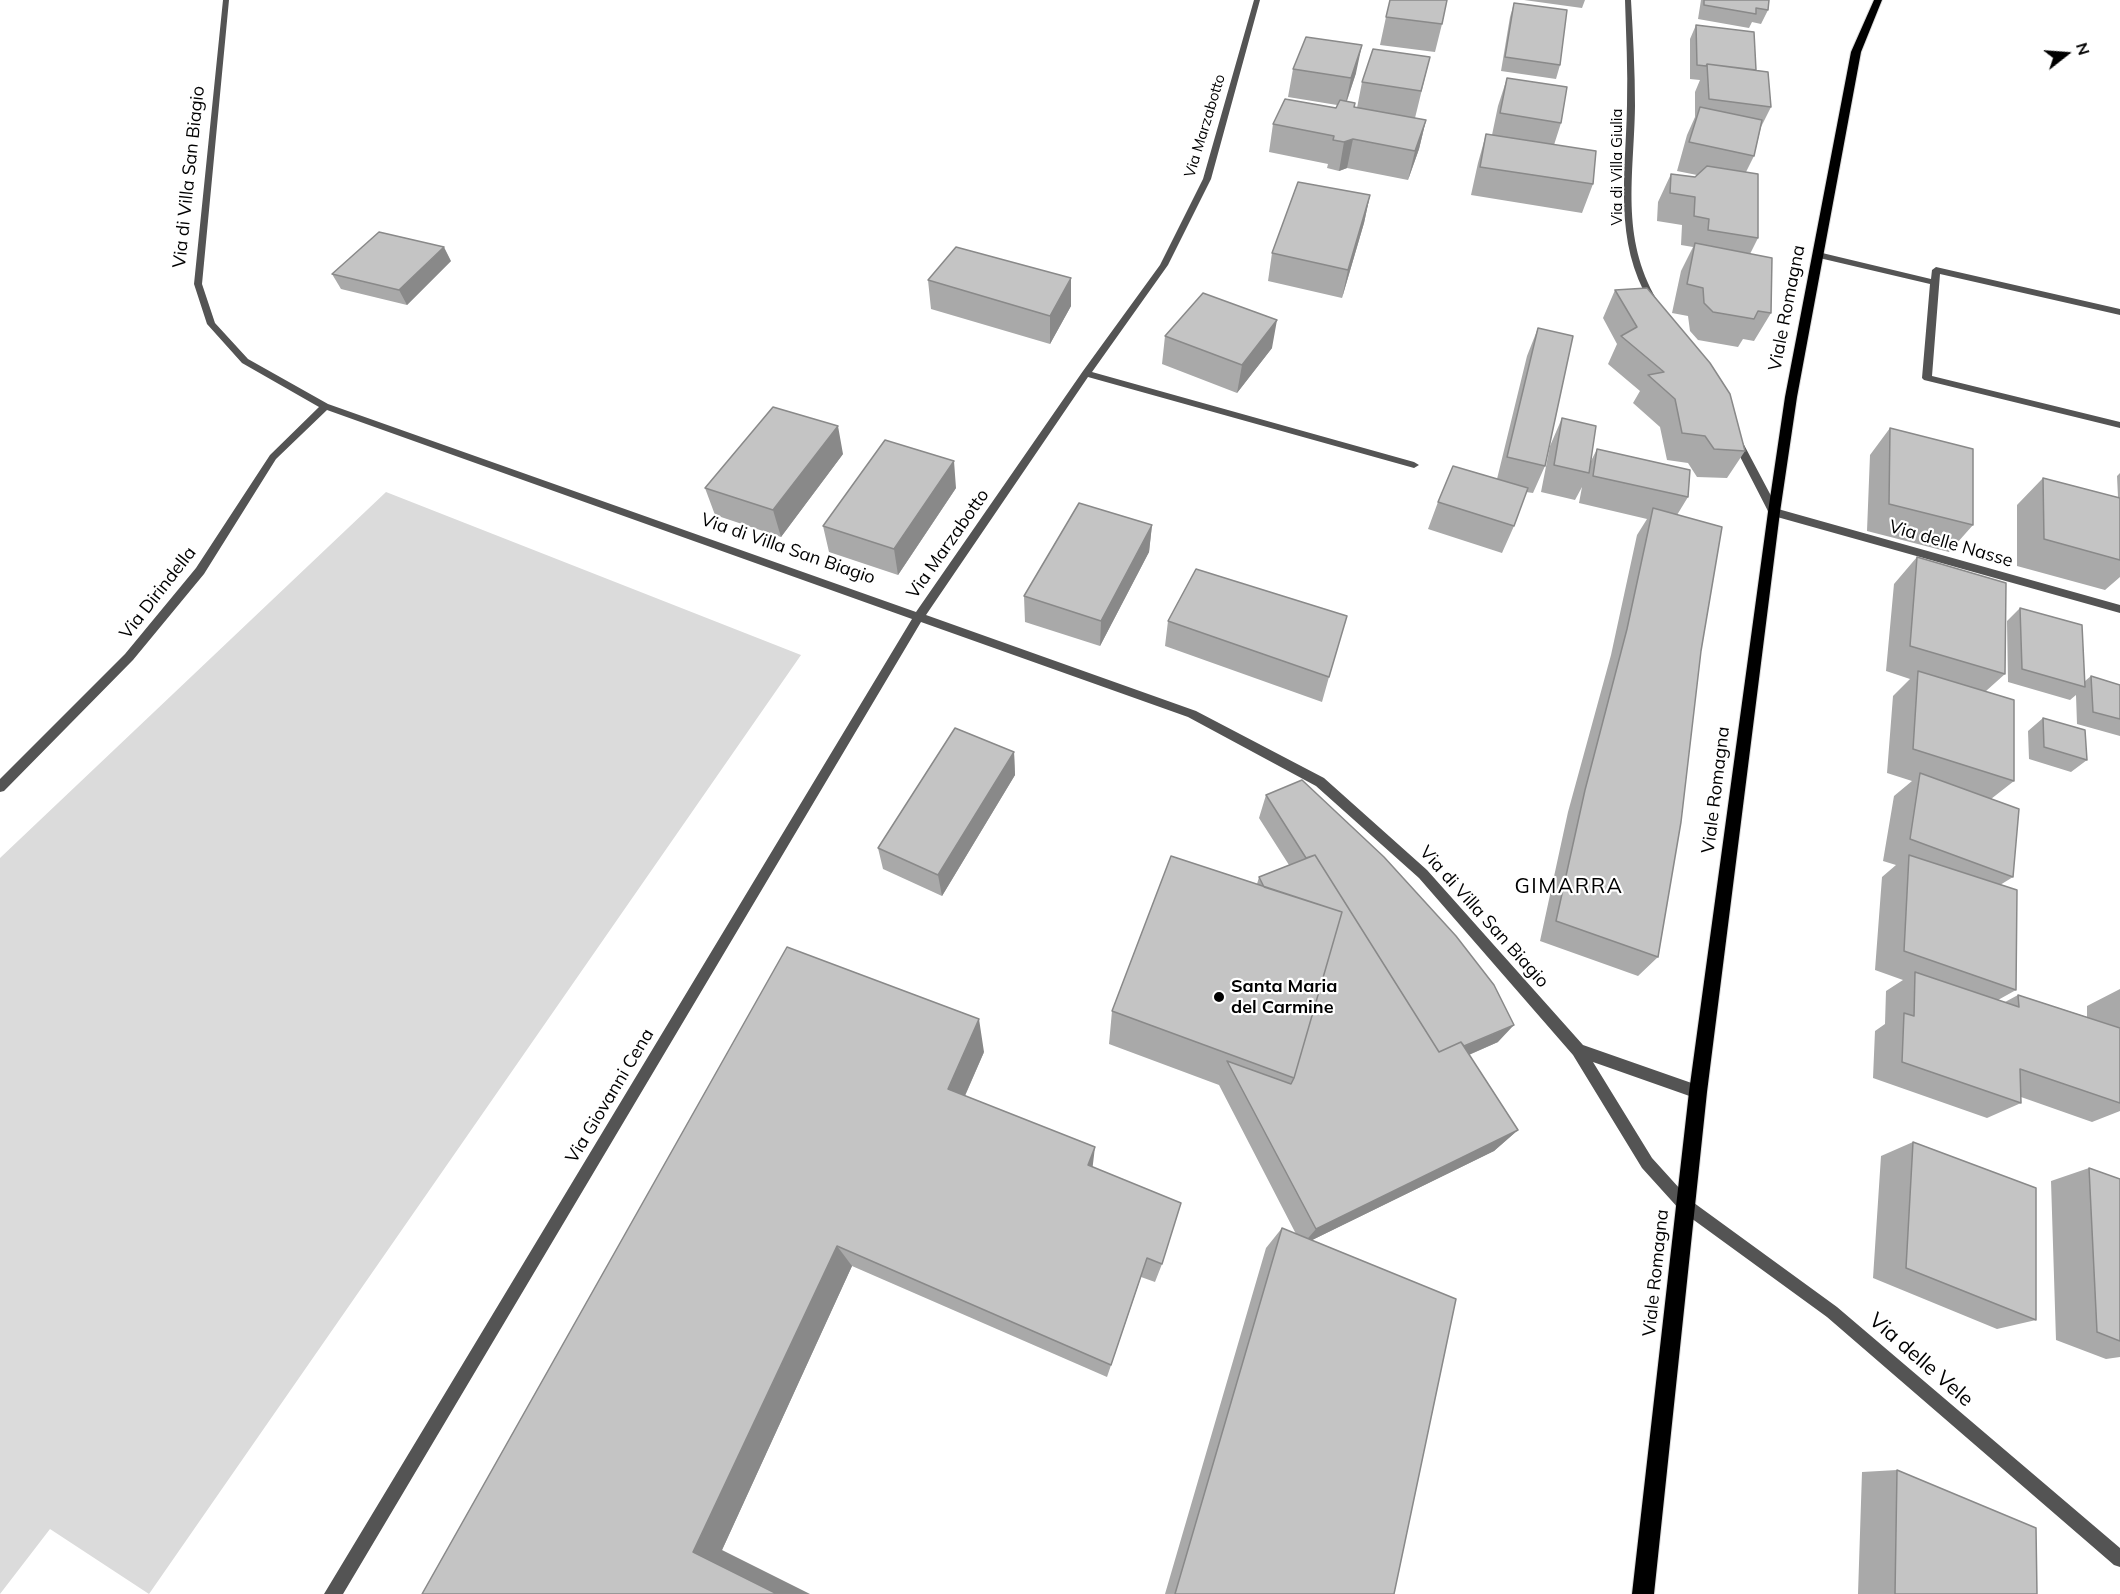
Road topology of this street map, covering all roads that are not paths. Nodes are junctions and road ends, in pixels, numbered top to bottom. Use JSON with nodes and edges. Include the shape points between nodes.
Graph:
{"nodes":[{"id":1,"x":226,"y":0,"type":"edge"},
{"id":2,"x":1257,"y":0,"type":"edge"},
{"id":3,"x":1628,"y":0,"type":"edge"},
{"id":4,"x":1878,"y":0,"type":"edge"},
{"id":5,"x":1818,"y":255,"type":"junction"},
{"id":6,"x":1935,"y":282,"type":"junction"},
{"id":7,"x":1661,"y":311,"type":"edge"},
{"id":8,"x":2120,"y":312,"type":"edge"},
{"id":9,"x":1086,"y":373,"type":"junction"},
{"id":10,"x":324,"y":406,"type":"junction"},
{"id":11,"x":2120,"y":425,"type":"edge"},
{"id":12,"x":1734,"y":435,"type":"edge"},
{"id":13,"x":1414,"y":465,"type":"dead end"},
{"id":14,"x":1774,"y":512,"type":"junction"},
{"id":15,"x":2120,"y":609,"type":"edge"},
{"id":16,"x":919,"y":616,"type":"junction"},
{"id":17,"x":0,"y":787,"type":"edge"},
{"id":18,"x":1578,"y":1050,"type":"junction"},
{"id":19,"x":1698,"y":1092,"type":"junction"},
{"id":20,"x":1685,"y":1205,"type":"junction"},
{"id":21,"x":2120,"y":1559,"type":"edge"},
{"id":22,"x":333,"y":1594,"type":"edge"},
{"id":23,"x":1643,"y":1594,"type":"edge"}],
"edges":[{"from":1,"to":10,"type":"street","name":"Via di Villa San Biagio","via":[[198,284],[211,324],[245,361]]},
{"from":2,"to":9,"type":"street","name":"Via Marzabotto","via":[[1207,178],[1164,265]]},
{"from":3,"to":7,"type":"street","name":"Via di Villa Giulia","via":[[1629,225],[1636,267]]},
{"from":4,"to":5,"type":"main road","name":"Viale Romagna","via":[[1856,52]]},
{"from":5,"to":6,"type":"street"},
{"from":5,"to":14,"type":"main road","name":"Viale Romagna"},
{"from":6,"to":8,"type":"street","via":[[1936,270]]},
{"from":6,"to":11,"type":"street","via":[[1927,378]]},
{"from":9,"to":13,"type":"street"},
{"from":9,"to":16,"type":"street","name":"Via Marzabotto"},
{"from":10,"to":16,"type":"street","name":"Via di Villa San Biagio"},
{"from":10,"to":17,"type":"street","name":"Via Dirindella","via":[[273,457],[200,571],[129,657]]},
{"from":12,"to":14,"type":"street"},
{"from":14,"to":15,"type":"street","name":"Via delle Nasse"},
{"from":14,"to":19,"type":"main road","name":"Viale Romagna"},
{"from":16,"to":18,"type":"street","name":"Via di Villa San Biagio","via":[[1192,714],[1320,782],[1423,874]]},
{"from":16,"to":22,"type":"street","name":"Via Giovanni Cena"},
{"from":18,"to":19,"type":"street","name":"Via di Villa San Biagio"},
{"from":18,"to":20,"type":"street","name":"Via di Villa San Biagio","via":[[1647,1163]]},
{"from":19,"to":20,"type":"main road","name":"Viale Romagna"},
{"from":20,"to":21,"type":"street","name":"Via delle Vele","via":[[1832,1312]]},
{"from":20,"to":23,"type":"main road","name":"Viale Romagna"}]}
